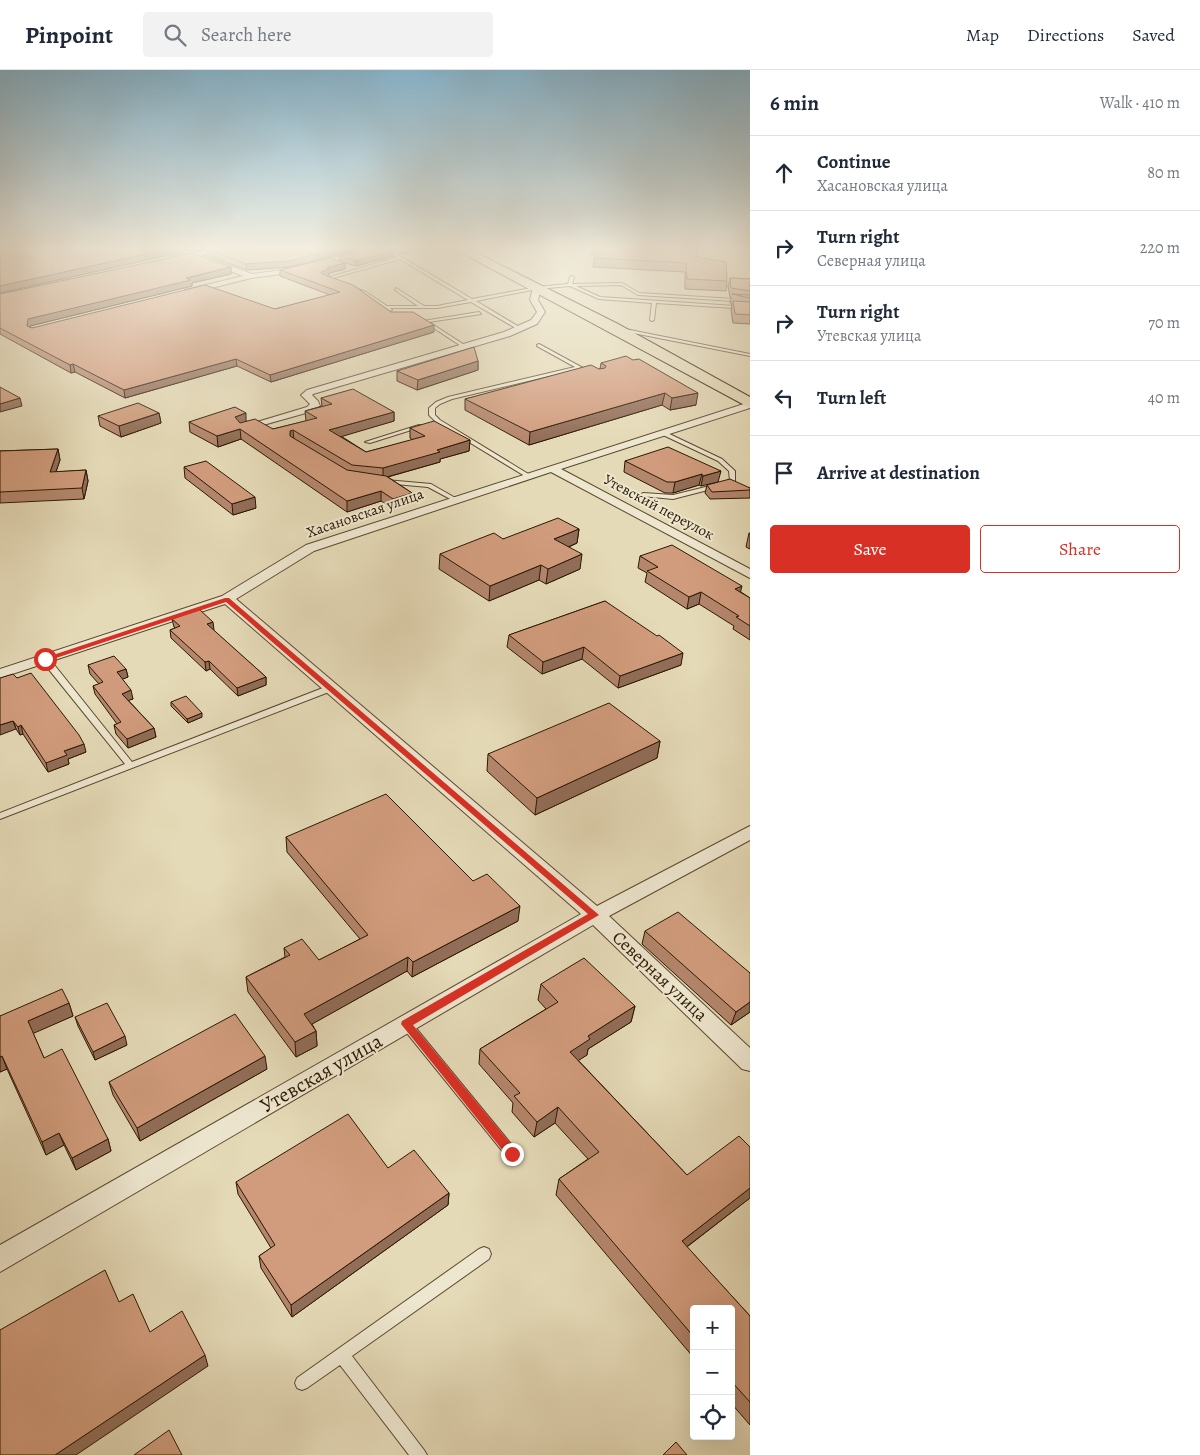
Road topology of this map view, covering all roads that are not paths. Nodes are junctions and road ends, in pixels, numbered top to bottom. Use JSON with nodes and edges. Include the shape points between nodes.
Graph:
{"nodes":[{"id":1,"x":393,"y":312,"type":"edge"},
{"id":2,"x":490,"y":312,"type":"edge"},
{"id":3,"x":541,"y":312,"type":"edge"},
{"id":4,"x":583,"y":312,"type":"edge"},
{"id":5,"x":653,"y":312,"type":"edge"},
{"id":6,"x":479,"y":313,"type":"dead end"},
{"id":7,"x":396,"y":314,"type":"edge"},
{"id":8,"x":420,"y":318,"type":"edge"},
{"id":9,"x":652,"y":320,"type":"dead end"},
{"id":10,"x":426,"y":321,"type":"junction"},
{"id":11,"x":613,"y":327,"type":"junction"},
{"id":12,"x":519,"y":329,"type":"junction"},
{"id":13,"x":540,"y":345,"type":"dead end"},
{"id":14,"x":464,"y":347,"type":"junction"},
{"id":15,"x":750,"y":355,"type":"edge"},
{"id":16,"x":579,"y":366,"type":"junction"},
{"id":17,"x":586,"y":370,"type":"edge"},
{"id":18,"x":750,"y":404,"type":"edge"},
{"id":19,"x":438,"y":421,"type":"junction"},
{"id":20,"x":242,"y":428,"type":"edge"},
{"id":21,"x":663,"y":433,"type":"junction"},
{"id":22,"x":368,"y":442,"type":"dead end"},
{"id":23,"x":552,"y":468,"type":"junction"},
{"id":24,"x":528,"y":476,"type":"junction"},
{"id":25,"x":375,"y":482,"type":"edge"},
{"id":26,"x":643,"y":495,"type":"dead end"},
{"id":27,"x":456,"y":500,"type":"junction"},
{"id":28,"x":750,"y":574,"type":"edge"},
{"id":29,"x":227,"y":599,"type":"junction"},
{"id":30,"x":45,"y":659,"type":"junction"},
{"id":31,"x":0,"y":674,"type":"edge"},
{"id":32,"x":331,"y":688,"type":"junction"},
{"id":33,"x":130,"y":766,"type":"junction"},
{"id":34,"x":0,"y":816,"type":"edge"},
{"id":35,"x":750,"y":832,"type":"edge"},
{"id":36,"x":595,"y":915,"type":"junction"},
{"id":37,"x":406,"y":1024,"type":"junction"},
{"id":38,"x":750,"y":1062,"type":"edge"},
{"id":39,"x":512,"y":1154,"type":"dead end"},
{"id":40,"x":484,"y":1254,"type":"dead end"},
{"id":41,"x":0,"y":1259,"type":"edge"},
{"id":42,"x":342,"y":1355,"type":"junction"},
{"id":43,"x":302,"y":1384,"type":"dead end"},
{"id":44,"x":419,"y":1455,"type":"edge"}],
"edges":[{"from":1,"to":7,"type":"lane"},
{"from":2,"to":12,"type":"lane"},
{"from":3,"to":12,"type":"street","via":[[534,322]]},
{"from":4,"to":11,"type":"main road"},
{"from":5,"to":9,"type":"lane"},
{"from":6,"to":10,"type":"lane"},
{"from":8,"to":10,"type":"lane"},
{"from":10,"to":14,"type":"lane"},
{"from":11,"to":15,"type":"lane"},
{"from":11,"to":18,"type":"main road"},
{"from":12,"to":14,"type":"street"},
{"from":13,"to":16,"type":"lane"},
{"from":14,"to":20,"type":"street","via":[[310,392],[306,395],[315,403],[310,409]]},
{"from":16,"to":17,"type":"lane"},
{"from":16,"to":19,"type":"lane","via":[[450,398],[432,408],[432,415]]},
{"from":18,"to":21,"type":"street","name":"Хасановская улица"},
{"from":19,"to":22,"type":"lane"},
{"from":19,"to":24,"type":"lane"},
{"from":21,"to":23,"type":"street","name":"Хасановская улица"},
{"from":21,"to":26,"type":"lane","via":[[720,460],[732,471],[733,482],[673,497]]},
{"from":23,"to":24,"type":"street","name":"Хасановская улица"},
{"from":23,"to":28,"type":"street","name":"Утевский переулок"},
{"from":24,"to":27,"type":"street","name":"Хасановская улица"},
{"from":25,"to":27,"type":"lane","via":[[429,485]]},
{"from":27,"to":29,"type":"street","name":"Хасановская улица","via":[[310,548]]},
{"from":29,"to":30,"type":"street","name":"Хасановская улица"},
{"from":29,"to":32,"type":"street","name":"Северная улица"},
{"from":30,"to":31,"type":"street","name":"Хасановская улица"},
{"from":30,"to":33,"type":"lane"},
{"from":32,"to":33,"type":"lane"},
{"from":32,"to":36,"type":"street","name":"Северная улица"},
{"from":33,"to":34,"type":"lane"},
{"from":35,"to":36,"type":"street","name":"Утевская улица"},
{"from":36,"to":37,"type":"street","name":"Утевская улица"},
{"from":36,"to":38,"type":"street","name":"Северная улица"},
{"from":37,"to":39,"type":"lane"},
{"from":37,"to":41,"type":"street","name":"Утевская улица"},
{"from":40,"to":42,"type":"lane"},
{"from":42,"to":43,"type":"lane"},
{"from":42,"to":44,"type":"lane"}]}
